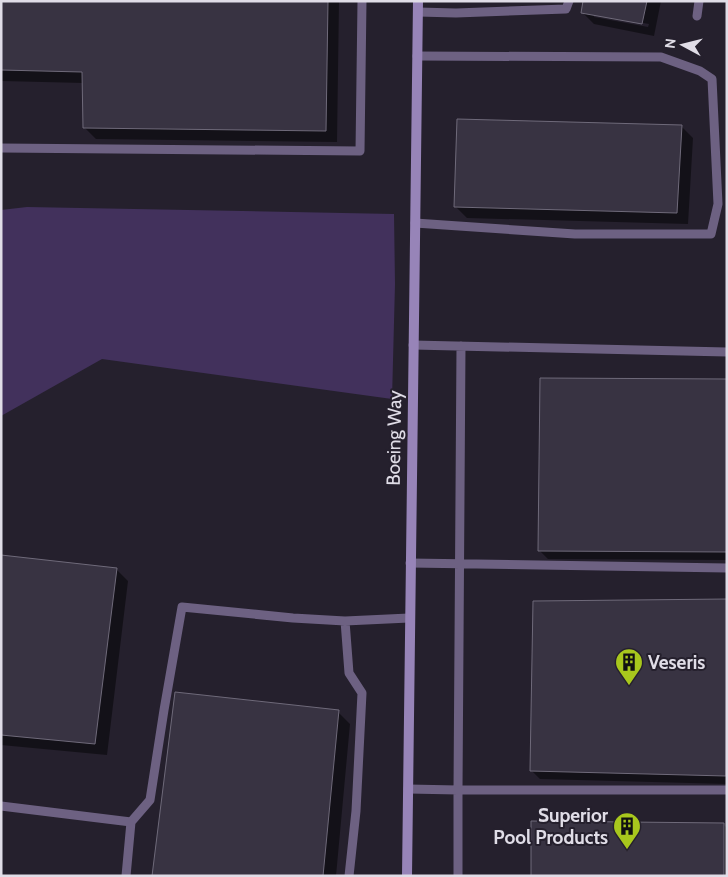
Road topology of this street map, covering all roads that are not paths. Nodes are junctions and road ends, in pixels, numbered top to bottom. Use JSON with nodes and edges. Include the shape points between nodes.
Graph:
{"nodes":[{"id":1,"x":362,"y":1,"type":"edge"},
{"id":2,"x":418,"y":1,"type":"edge"},
{"id":3,"x":569,"y":1,"type":"edge"},
{"id":4,"x":700,"y":1,"type":"edge"},
{"id":5,"x":418,"y":12,"type":"junction"},
{"id":6,"x":697,"y":16,"type":"dead end"},
{"id":7,"x":417,"y":56,"type":"junction"},
{"id":8,"x":1,"y":148,"type":"edge"},
{"id":9,"x":414,"y":223,"type":"junction"},
{"id":10,"x":413,"y":345,"type":"junction"},
{"id":11,"x":461,"y":346,"type":"junction"},
{"id":12,"x":727,"y":352,"type":"edge"},
{"id":13,"x":410,"y":564,"type":"junction"},
{"id":14,"x":459,"y":564,"type":"junction"},
{"id":15,"x":727,"y":568,"type":"edge"},
{"id":16,"x":410,"y":618,"type":"junction"},
{"id":17,"x":345,"y":621,"type":"junction"},
{"id":18,"x":408,"y":789,"type":"junction"},
{"id":19,"x":458,"y":790,"type":"junction"},
{"id":20,"x":727,"y":790,"type":"edge"},
{"id":21,"x":1,"y":806,"type":"edge"},
{"id":22,"x":131,"y":822,"type":"junction"},
{"id":23,"x":126,"y":876,"type":"edge"},
{"id":24,"x":349,"y":876,"type":"edge"},
{"id":25,"x":407,"y":876,"type":"edge"},
{"id":26,"x":458,"y":876,"type":"edge"}],
"edges":[{"from":1,"to":8,"type":"lane","via":[[360,151]]},
{"from":2,"to":5,"type":"street","name":"Boeing Way"},
{"from":3,"to":5,"type":"lane","via":[[566,9]]},
{"from":4,"to":6,"type":"lane"},
{"from":5,"to":7,"type":"street","name":"Boeing Way"},
{"from":7,"to":9,"type":"street","name":"Boeing Way"},
{"from":7,"to":9,"type":"lane","via":[[661,57],[700,71],[712,79],[718,204],[711,234],[575,234]]},
{"from":9,"to":10,"type":"street","name":"Boeing Way"},
{"from":10,"to":11,"type":"lane"},
{"from":10,"to":13,"type":"street","name":"Boeing Way"},
{"from":11,"to":12,"type":"lane"},
{"from":11,"to":14,"type":"lane"},
{"from":13,"to":14,"type":"lane"},
{"from":13,"to":16,"type":"street","name":"Boeing Way"},
{"from":14,"to":15,"type":"lane"},
{"from":14,"to":19,"type":"lane"},
{"from":16,"to":17,"type":"lane"},
{"from":16,"to":18,"type":"street","name":"Boeing Way"},
{"from":17,"to":22,"type":"lane","via":[[182,607],[150,800]]},
{"from":17,"to":24,"type":"lane","via":[[349,673],[362,693]]},
{"from":18,"to":19,"type":"lane"},
{"from":18,"to":25,"type":"street","name":"Boeing Way"},
{"from":19,"to":20,"type":"lane"},
{"from":19,"to":26,"type":"lane"},
{"from":21,"to":22,"type":"lane"},
{"from":22,"to":23,"type":"lane"}]}
